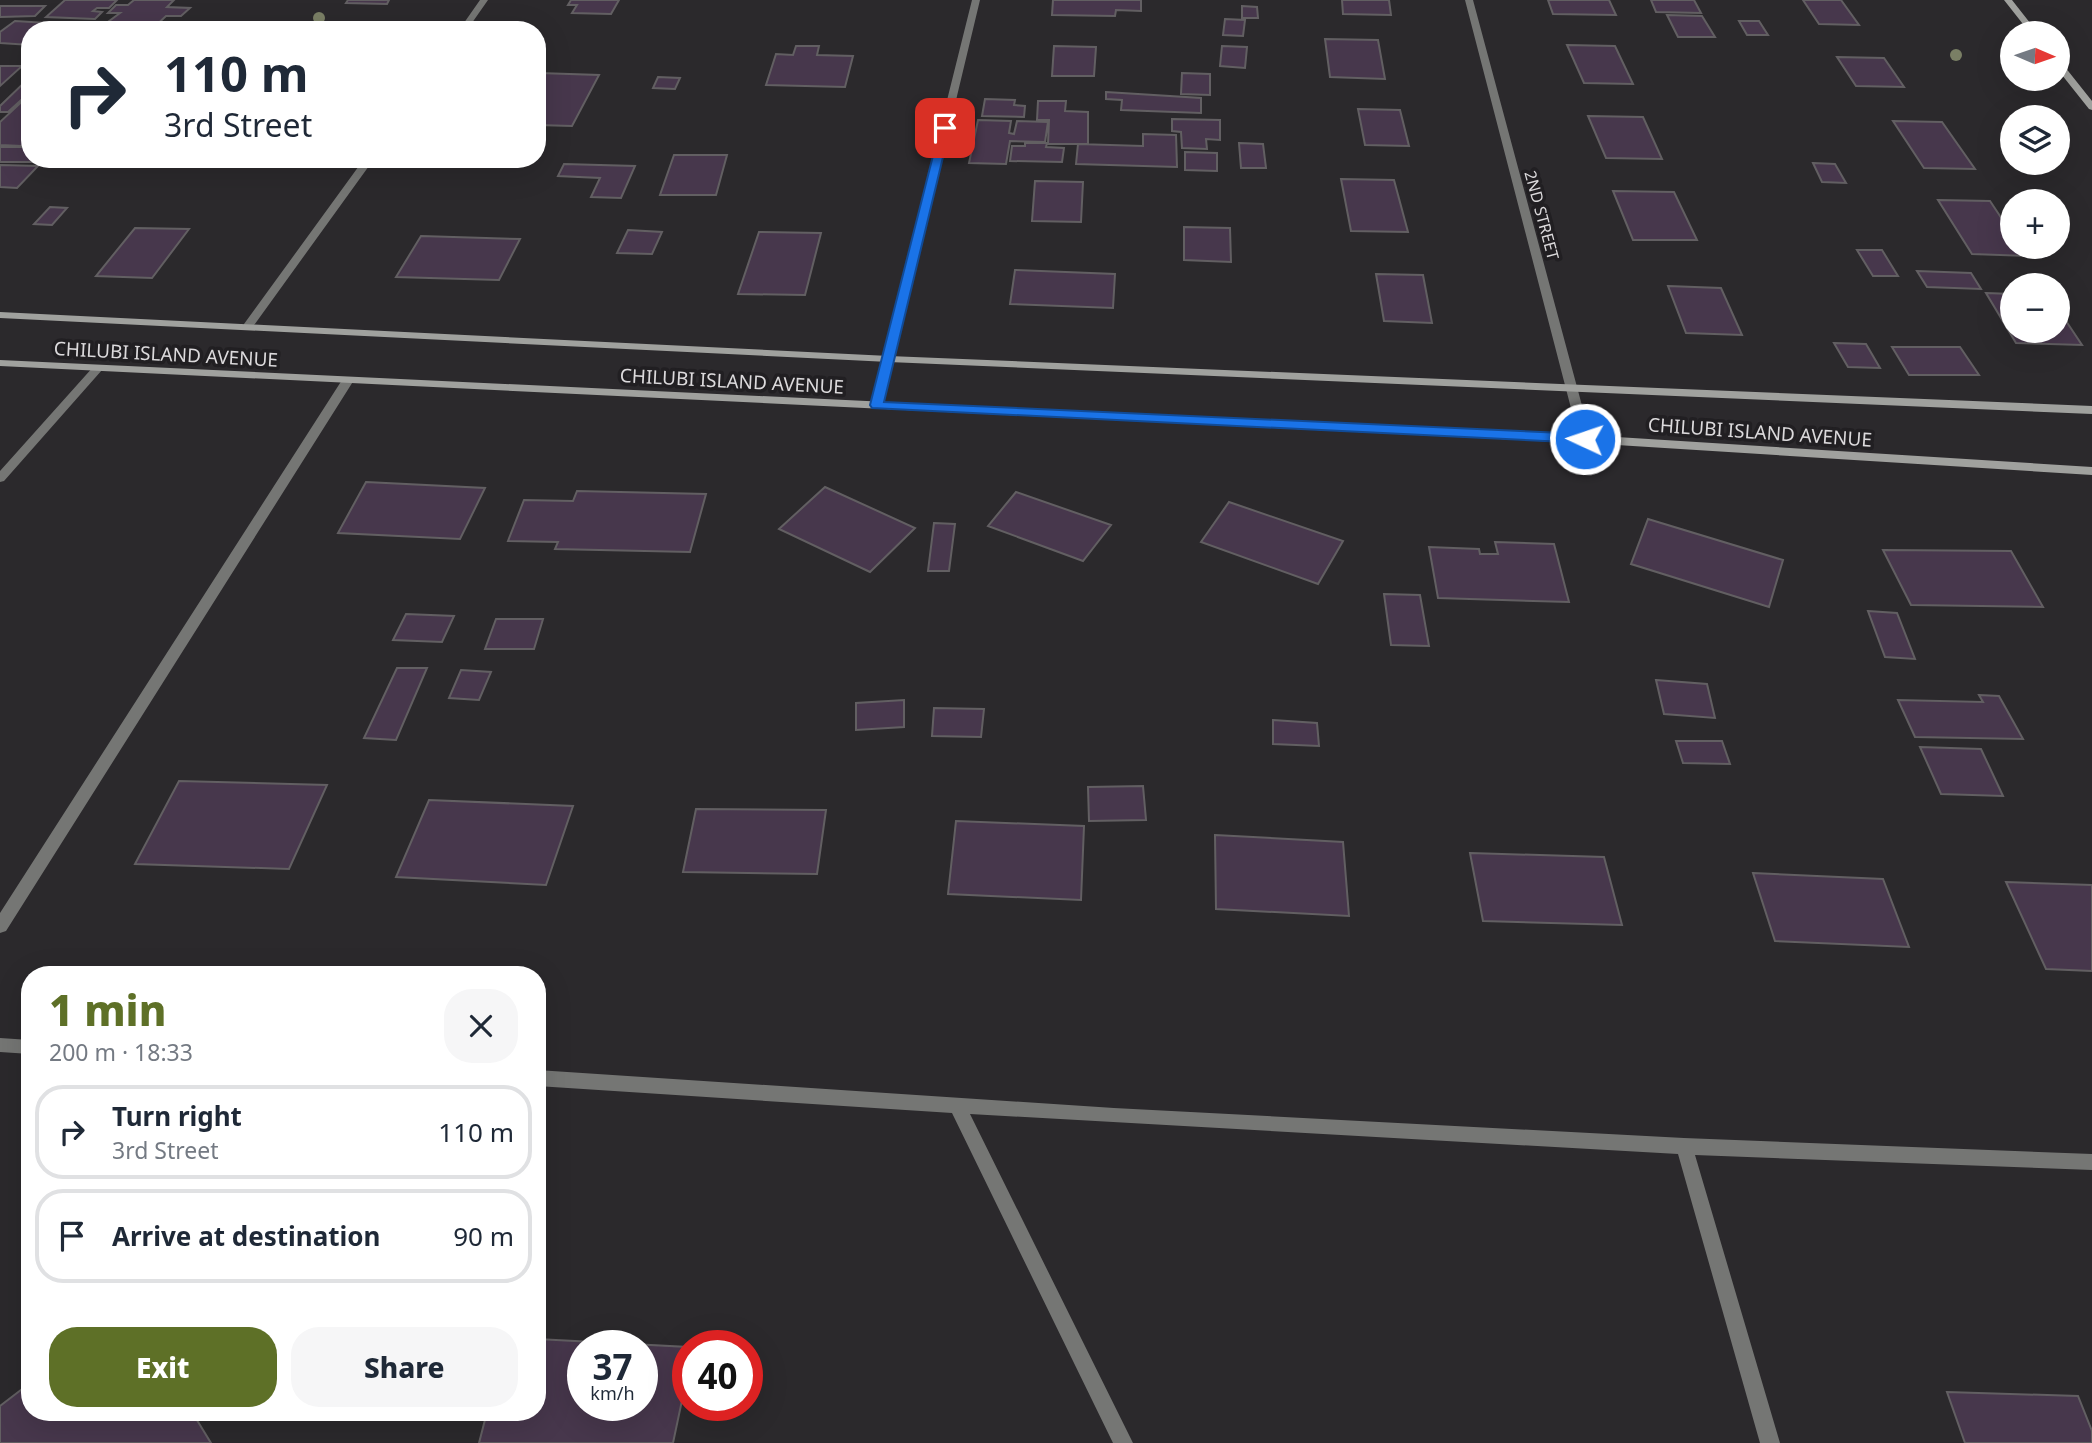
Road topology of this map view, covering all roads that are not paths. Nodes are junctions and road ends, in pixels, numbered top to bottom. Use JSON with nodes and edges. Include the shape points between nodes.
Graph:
{"nodes":[{"id":1,"x":484,"y":0,"type":"edge"},
{"id":2,"x":976,"y":0,"type":"edge"},
{"id":3,"x":1469,"y":0,"type":"edge"},
{"id":4,"x":2008,"y":0,"type":"edge"},
{"id":5,"x":469,"y":21,"type":"edge"},
{"id":6,"x":2025,"y":21,"type":"edge"},
{"id":7,"x":2070,"y":79,"type":"edge"},
{"id":8,"x":2092,"y":107,"type":"edge"},
{"id":9,"x":362,"y":168,"type":"edge"},
{"id":10,"x":0,"y":315,"type":"edge"},
{"id":11,"x":248,"y":326,"type":"junction"},
{"id":12,"x":888,"y":359,"type":"junction"},
{"id":13,"x":0,"y":363,"type":"edge"},
{"id":14,"x":97,"y":368,"type":"junction"},
{"id":15,"x":348,"y":380,"type":"junction"},
{"id":16,"x":1571,"y":387,"type":"junction"},
{"id":17,"x":877,"y":405,"type":"junction"},
{"id":18,"x":2092,"y":410,"type":"edge"},
{"id":19,"x":1585,"y":439,"type":"junction"},
{"id":20,"x":2092,"y":471,"type":"edge"},
{"id":21,"x":0,"y":478,"type":"edge"},
{"id":22,"x":0,"y":926,"type":"edge"},
{"id":23,"x":0,"y":1045,"type":"edge"},
{"id":24,"x":21,"y":1046,"type":"edge"},
{"id":25,"x":546,"y":1079,"type":"edge"},
{"id":26,"x":956,"y":1104,"type":"junction"},
{"id":27,"x":1684,"y":1146,"type":"junction"},
{"id":28,"x":2092,"y":1162,"type":"edge"},
{"id":29,"x":1123,"y":1443,"type":"edge"},
{"id":30,"x":1770,"y":1443,"type":"edge"}],
"edges":[{"from":1,"to":5,"type":"street"},
{"from":2,"to":12,"type":"street"},
{"from":3,"to":16,"type":"street","name":"2ND STREET"},
{"from":4,"to":6,"type":"street"},
{"from":7,"to":8,"type":"street"},
{"from":9,"to":11,"type":"street"},
{"from":10,"to":11,"type":"street","name":"CHILUBI ISLAND AVENUE"},
{"from":11,"to":12,"type":"street","name":"CHILUBI ISLAND AVENUE"},
{"from":12,"to":16,"type":"street","name":"CHILUBI ISLAND AVENUE"},
{"from":12,"to":17,"type":"street"},
{"from":13,"to":14,"type":"street","name":"CHILUBI ISLAND AVENUE"},
{"from":14,"to":15,"type":"street","name":"CHILUBI ISLAND AVENUE"},
{"from":14,"to":21,"type":"street"},
{"from":15,"to":17,"type":"street","name":"CHILUBI ISLAND AVENUE"},
{"from":15,"to":22,"type":"street"},
{"from":16,"to":18,"type":"street","name":"CHILUBI ISLAND AVENUE"},
{"from":16,"to":19,"type":"street","name":"2ND STREET"},
{"from":17,"to":19,"type":"street","name":"CHILUBI ISLAND AVENUE"},
{"from":19,"to":20,"type":"street","name":"CHILUBI ISLAND AVENUE"},
{"from":23,"to":24,"type":"street"},
{"from":25,"to":26,"type":"street"},
{"from":26,"to":27,"type":"street"},
{"from":26,"to":29,"type":"street"},
{"from":27,"to":28,"type":"street"},
{"from":27,"to":30,"type":"street"}]}
